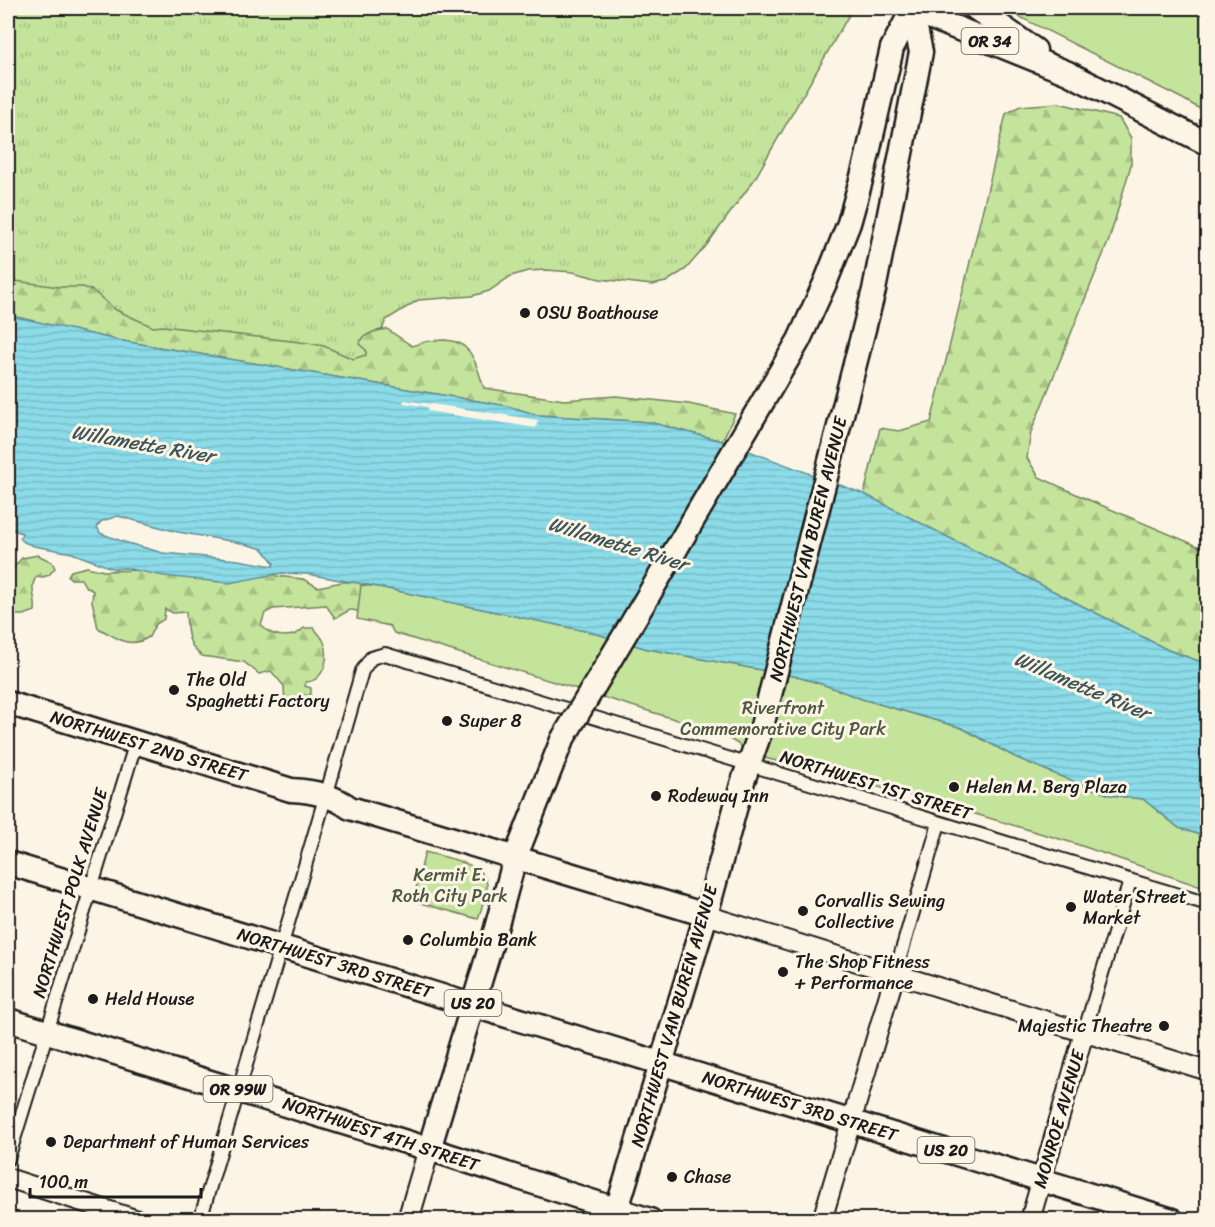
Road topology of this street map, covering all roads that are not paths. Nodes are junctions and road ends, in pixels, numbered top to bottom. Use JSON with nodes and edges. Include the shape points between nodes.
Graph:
{"nodes":[{"id":1,"x":975,"y":8,"type":"edge"},
{"id":2,"x":913,"y":9,"type":"edge"},
{"id":3,"x":1068,"y":73,"type":"junction"},
{"id":4,"x":1208,"y":144,"type":"edge"},
{"id":5,"x":8,"y":703,"type":"edge"},
{"id":6,"x":136,"y":742,"type":"junction"},
{"id":7,"x":763,"y":770,"type":"junction"},
{"id":8,"x":324,"y":800,"type":"junction"},
{"id":9,"x":939,"y":823,"type":"junction"},
{"id":10,"x":515,"y":858,"type":"junction"},
{"id":11,"x":8,"y":863,"type":"edge"},
{"id":12,"x":1130,"y":882,"type":"junction"},
{"id":13,"x":91,"y":889,"type":"junction"},
{"id":14,"x":1208,"y":904,"type":"edge"},
{"id":15,"x":705,"y":915,"type":"junction"},
{"id":16,"x":281,"y":947,"type":"junction"},
{"id":17,"x":895,"y":974,"type":"junction"},
{"id":18,"x":473,"y":1005,"type":"junction"},
{"id":19,"x":8,"y":1020,"type":"edge"},
{"id":20,"x":46,"y":1031,"type":"junction"},
{"id":21,"x":1084,"y":1033,"type":"junction"},
{"id":22,"x":661,"y":1063,"type":"junction"},
{"id":23,"x":1208,"y":1071,"type":"edge"},
{"id":24,"x":239,"y":1090,"type":"junction"},
{"id":25,"x":852,"y":1121,"type":"junction"},
{"id":26,"x":429,"y":1149,"type":"junction"},
{"id":27,"x":8,"y":1159,"type":"edge"},
{"id":28,"x":8,"y":1178,"type":"edge"},
{"id":29,"x":1041,"y":1180,"type":"junction"},
{"id":30,"x":615,"y":1214,"type":"edge"},
{"id":31,"x":138,"y":1220,"type":"edge"},
{"id":32,"x":200,"y":1220,"type":"edge"},
{"id":33,"x":408,"y":1220,"type":"edge"},
{"id":34,"x":650,"y":1220,"type":"edge"},
{"id":35,"x":822,"y":1220,"type":"edge"},
{"id":36,"x":1030,"y":1220,"type":"edge"},
{"id":37,"x":1172,"y":1220,"type":"edge"}],
"edges":[{"from":1,"to":3,"type":"highway","number":"OR 34"},
{"from":2,"to":3,"type":"highway","number":"OR 34"},
{"from":2,"to":7,"type":"highway","name":"NORTHWEST VAN BUREN AVENUE","via":[[921,52],[874,290],[761,730]]},
{"from":2,"to":10,"type":"highway","number":"US 20","bridge":true,"via":[[892,48],[849,223],[800,340],[562,740]]},
{"from":3,"to":4,"type":"highway","number":"OR 34"},
{"from":5,"to":6,"type":"highway","name":"NORTHWEST 2ND STREET"},
{"from":6,"to":8,"type":"highway","name":"NORTHWEST 2ND STREET","via":[[291,790],[308,790]]},
{"from":6,"to":13,"type":"street","name":"NORTHWEST POLK AVENUE"},
{"from":7,"to":8,"type":"street","name":"NORTHWEST 1ST STREET","via":[[381,654],[371,658],[362,670]]},
{"from":7,"to":9,"type":"street","name":"NORTHWEST 1ST STREET"},
{"from":7,"to":15,"type":"highway","name":"NORTHWEST VAN BUREN AVENUE","via":[[724,842]]},
{"from":8,"to":10,"type":"highway","name":"NORTHWEST 2ND STREET","via":[[340,800],[350,808]]},
{"from":8,"to":16,"type":"street"},
{"from":9,"to":12,"type":"street","name":"NORTHWEST 1ST STREET"},
{"from":9,"to":17,"type":"street"},
{"from":10,"to":15,"type":"highway","name":"NORTHWEST 2ND STREET"},
{"from":10,"to":18,"type":"highway","number":"US 20"},
{"from":11,"to":13,"type":"highway","name":"NORTHWEST 3RD STREET"},
{"from":12,"to":14,"type":"street","name":"NORTHWEST 1ST STREET"},
{"from":12,"to":21,"type":"street","name":"MONROE AVENUE"},
{"from":13,"to":16,"type":"highway","name":"NORTHWEST 3RD STREET"},
{"from":13,"to":20,"type":"street","name":"NORTHWEST POLK AVENUE"},
{"from":15,"to":17,"type":"street","name":"NORTHWEST 2ND STREET"},
{"from":15,"to":22,"type":"highway","name":"NORTHWEST VAN BUREN AVENUE"},
{"from":16,"to":18,"type":"highway","name":"NORTHWEST 3RD STREET"},
{"from":16,"to":24,"type":"street"},
{"from":17,"to":21,"type":"street","name":"NORTHWEST 2ND STREET"},
{"from":17,"to":25,"type":"street"},
{"from":18,"to":22,"type":"highway","name":"NORTHWEST 3RD STREET"},
{"from":18,"to":26,"type":"highway","number":"US 20"},
{"from":19,"to":20,"type":"highway","name":"NORTHWEST 4TH STREET","number":"OR 99W"},
{"from":20,"to":24,"type":"highway","name":"NORTHWEST 4TH STREET","number":"OR 99W"},
{"from":20,"to":27,"type":"street","name":"NORTHWEST POLK AVENUE"},
{"from":21,"to":23,"type":"street","name":"NORTHWEST 2ND STREET"},
{"from":21,"to":29,"type":"street","name":"MONROE AVENUE"},
{"from":22,"to":25,"type":"highway","name":"NORTHWEST 3RD STREET","number":"US 20"},
{"from":22,"to":30,"type":"highway","name":"NORTHWEST VAN BUREN AVENUE"},
{"from":24,"to":26,"type":"highway","name":"NORTHWEST 4TH STREET","number":"OR 99W"},
{"from":24,"to":32,"type":"street"},
{"from":25,"to":29,"type":"highway","name":"NORTHWEST 3RD STREET","number":"US 20"},
{"from":25,"to":35,"type":"street"},
{"from":26,"to":30,"type":"highway","name":"NORTHWEST 4TH STREET"},
{"from":26,"to":33,"type":"main road"},
{"from":28,"to":31,"type":"street"},
{"from":29,"to":36,"type":"street","name":"MONROE AVENUE"},
{"from":29,"to":37,"type":"highway","number":"US 20"},
{"from":30,"to":34,"type":"highway","name":"NORTHWEST 4TH STREET"}]}
